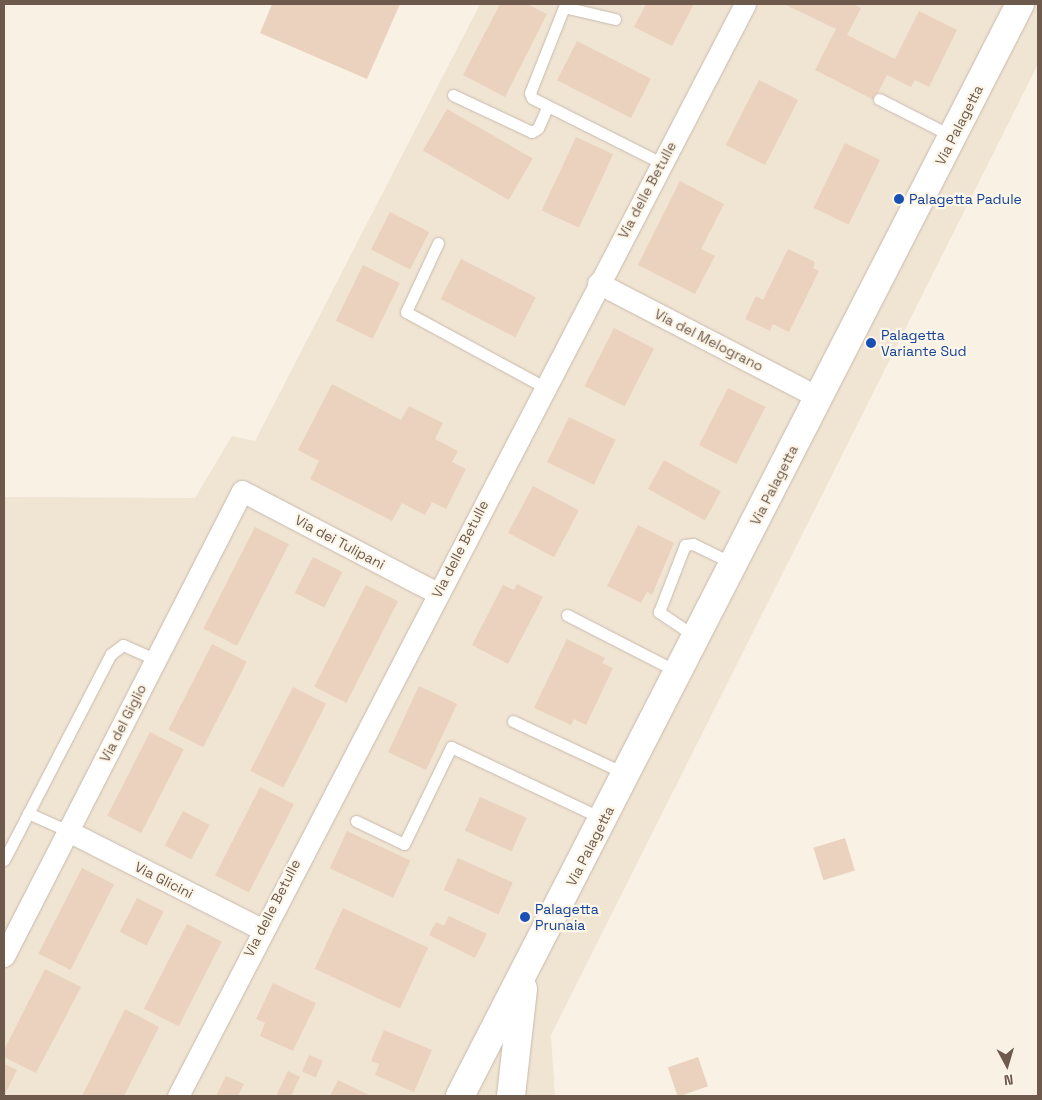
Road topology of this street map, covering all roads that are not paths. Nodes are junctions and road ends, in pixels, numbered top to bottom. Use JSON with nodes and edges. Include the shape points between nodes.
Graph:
{"nodes":[{"id":1,"x":745,"y":4,"type":"edge"},
{"id":2,"x":1020,"y":4,"type":"edge"},
{"id":3,"x":559,"y":6,"type":"edge"},
{"id":4,"x":615,"y":18,"type":"dead end"},
{"id":5,"x":453,"y":95,"type":"dead end"},
{"id":6,"x":879,"y":99,"type":"dead end"},
{"id":7,"x":548,"y":106,"type":"junction"},
{"id":8,"x":954,"y":137,"type":"junction"},
{"id":9,"x":661,"y":163,"type":"junction"},
{"id":10,"x":438,"y":243,"type":"dead end"},
{"id":11,"x":598,"y":283,"type":"junction"},
{"id":12,"x":544,"y":386,"type":"junction"},
{"id":13,"x":820,"y":398,"type":"junction"},
{"id":14,"x":242,"y":491,"type":"joint"},
{"id":15,"x":734,"y":564,"type":"junction"},
{"id":16,"x":437,"y":593,"type":"junction"},
{"id":17,"x":567,"y":615,"type":"dead end"},
{"id":18,"x":696,"y":637,"type":"junction"},
{"id":19,"x":156,"y":660,"type":"junction"},
{"id":20,"x":678,"y":672,"type":"junction"},
{"id":21,"x":513,"y":721,"type":"dead end"},
{"id":22,"x":626,"y":774,"type":"junction"},
{"id":23,"x":28,"y":813,"type":"junction"},
{"id":24,"x":603,"y":819,"type":"junction"},
{"id":25,"x":356,"y":821,"type":"dead end"},
{"id":26,"x":68,"y":831,"type":"junction"},
{"id":27,"x":4,"y":860,"type":"edge"},
{"id":28,"x":261,"y":929,"type":"junction"},
{"id":29,"x":4,"y":956,"type":"edge"},
{"id":30,"x":528,"y":967,"type":"junction"},
{"id":31,"x":511,"y":1084,"type":"edge"},
{"id":32,"x":178,"y":1096,"type":"edge"},
{"id":33,"x":460,"y":1096,"type":"edge"},
{"id":34,"x":521,"y":1096,"type":"edge"}],
"edges":[{"from":1,"to":9,"type":"street","name":"Via delle Betulle"},
{"from":2,"to":8,"type":"street","name":"Via Palagetta"},
{"from":3,"to":4,"type":"lane"},
{"from":3,"to":7,"type":"lane","via":[[530,93]]},
{"from":5,"to":7,"type":"lane","via":[[532,132],[538,128]]},
{"from":6,"to":8,"type":"lane"},
{"from":7,"to":9,"type":"lane"},
{"from":8,"to":13,"type":"street","name":"Via Palagetta"},
{"from":9,"to":11,"type":"street","name":"Via delle Betulle"},
{"from":10,"to":12,"type":"lane","via":[[406,312]]},
{"from":11,"to":12,"type":"street","name":"Via delle Betulle"},
{"from":11,"to":13,"type":"street","name":"Via del Melograno"},
{"from":12,"to":16,"type":"street","name":"Via delle Betulle"},
{"from":13,"to":15,"type":"street","name":"Via Palagetta"},
{"from":14,"to":16,"type":"street","name":"Via dei Tulipani"},
{"from":14,"to":19,"type":"street","name":"Via del Giglio"},
{"from":15,"to":18,"type":"street","name":"Via Palagetta"},
{"from":15,"to":18,"type":"lane","via":[[693,544],[685,546],[659,612]]},
{"from":16,"to":28,"type":"street","name":"Via delle Betulle"},
{"from":17,"to":20,"type":"lane"},
{"from":18,"to":20,"type":"street","name":"Via Palagetta"},
{"from":19,"to":23,"type":"lane","via":[[123,645],[111,654]]},
{"from":19,"to":26,"type":"street","name":"Via del Giglio"},
{"from":20,"to":22,"type":"street","name":"Via Palagetta"},
{"from":21,"to":22,"type":"lane"},
{"from":22,"to":24,"type":"street","name":"Via Palagetta"},
{"from":23,"to":26,"type":"lane"},
{"from":23,"to":27,"type":"lane"},
{"from":24,"to":25,"type":"lane","via":[[451,747],[404,844]]},
{"from":24,"to":30,"type":"street","name":"Via Palagetta"},
{"from":26,"to":28,"type":"street","name":"Via Glicini"},
{"from":26,"to":29,"type":"street","name":"Via del Giglio"},
{"from":28,"to":32,"type":"street","name":"Via delle Betulle"},
{"from":30,"to":31,"type":"street","name":"Via Palagetta"},
{"from":30,"to":33,"type":"street","name":"Via Palagetta"},
{"from":31,"to":34,"type":"street"}]}
